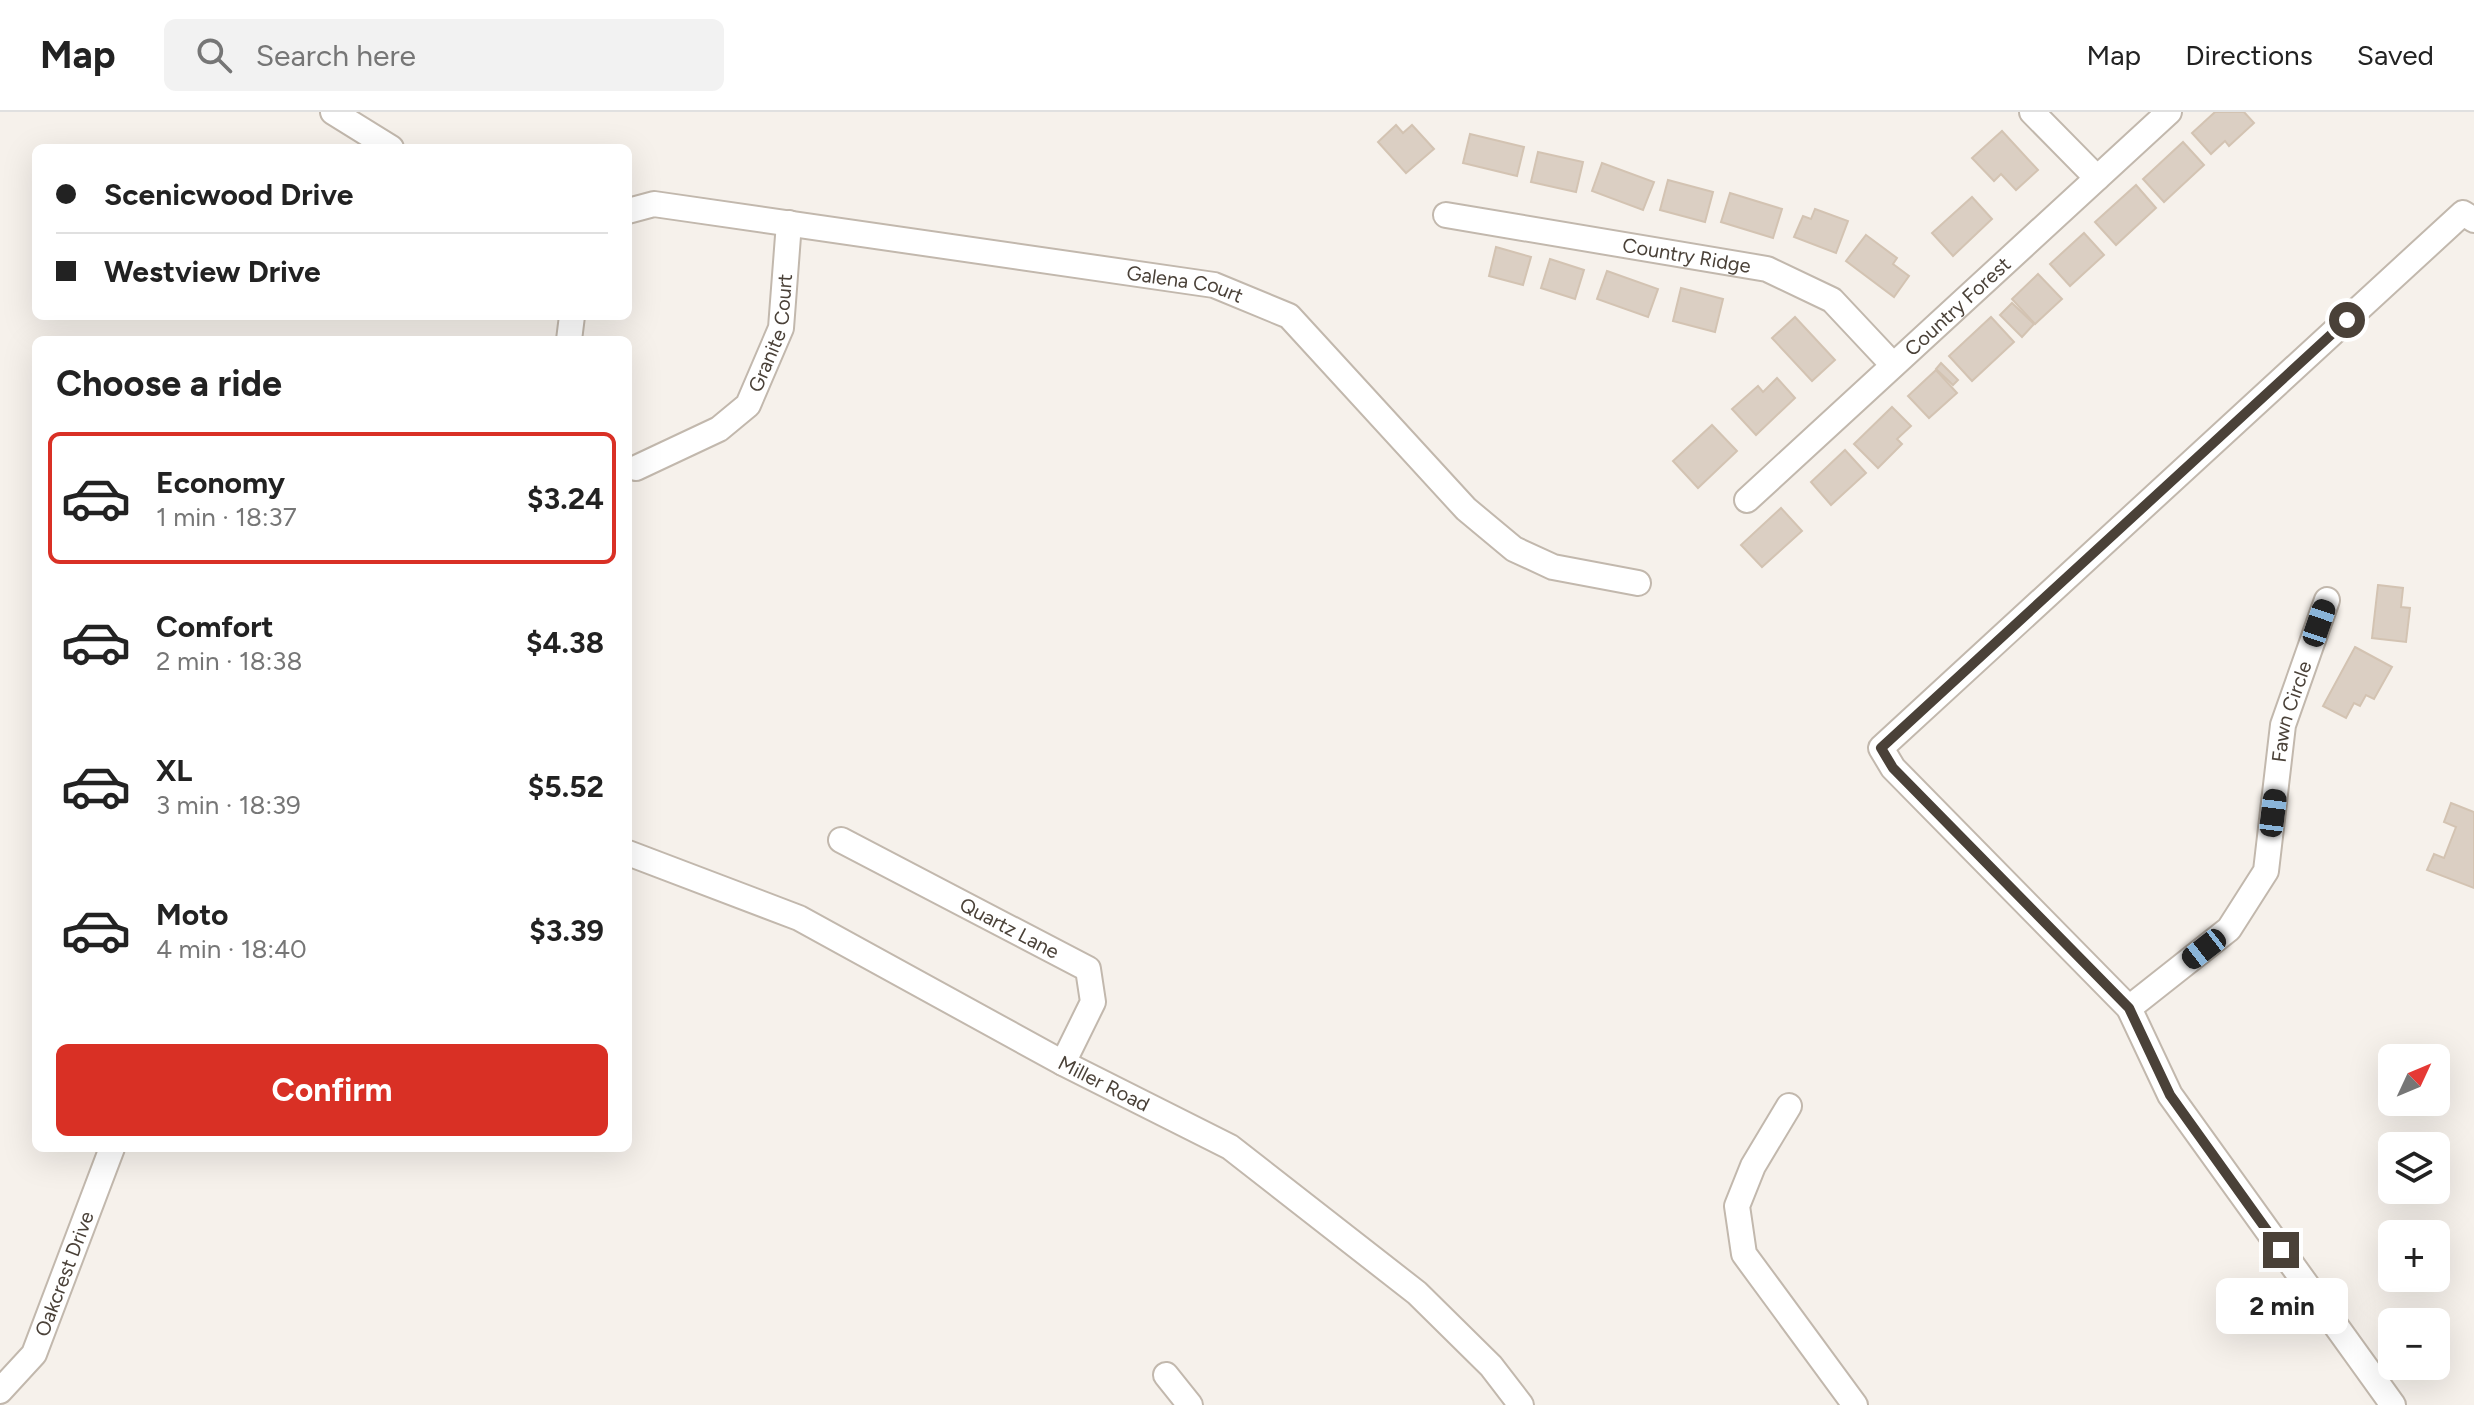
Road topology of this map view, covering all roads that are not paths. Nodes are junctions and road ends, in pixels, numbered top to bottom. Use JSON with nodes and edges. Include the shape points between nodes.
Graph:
{"nodes":[{"id":1,"x":333,"y":112,"type":"edge"},
{"id":2,"x":2032,"y":112,"type":"edge"},
{"id":3,"x":2169,"y":112,"type":"edge"},
{"id":4,"x":385,"y":144,"type":"edge"},
{"id":5,"x":2097,"y":178,"type":"junction"},
{"id":6,"x":632,"y":210,"type":"edge"},
{"id":7,"x":1446,"y":215,"type":"dead end"},
{"id":8,"x":2468,"y":216,"type":"edge"},
{"id":9,"x":789,"y":223,"type":"junction"},
{"id":10,"x":1893,"y":365,"type":"junction"},
{"id":11,"x":636,"y":468,"type":"dead end"},
{"id":12,"x":1747,"y":500,"type":"dead end"},
{"id":13,"x":1638,"y":583,"type":"dead end"},
{"id":14,"x":2327,"y":600,"type":"dead end"},
{"id":15,"x":841,"y":840,"type":"dead end"},
{"id":16,"x":632,"y":855,"type":"edge"},
{"id":17,"x":2129,"y":1008,"type":"junction"},
{"id":18,"x":1063,"y":1063,"type":"junction"},
{"id":19,"x":1789,"y":1106,"type":"dead end"},
{"id":20,"x":110,"y":1152,"type":"edge"},
{"id":21,"x":1166,"y":1375,"type":"dead end"},
{"id":22,"x":0,"y":1391,"type":"edge"},
{"id":23,"x":1847,"y":1403,"type":"edge"},
{"id":24,"x":1190,"y":1405,"type":"edge"},
{"id":25,"x":1521,"y":1405,"type":"edge"},
{"id":26,"x":2393,"y":1405,"type":"edge"}],
"edges":[{"from":1,"to":4,"type":"street"},
{"from":2,"to":5,"type":"street"},
{"from":3,"to":5,"type":"street","name":"Country Forest"},
{"from":5,"to":10,"type":"street","name":"Country Forest"},
{"from":6,"to":9,"type":"street","name":"Galena Court","via":[[654,204]]},
{"from":7,"to":10,"type":"street","name":"Country Ridge","via":[[1767,269],[1832,300]]},
{"from":8,"to":17,"type":"street","via":[[1881,748],[1893,768]]},
{"from":9,"to":11,"type":"street","name":"Granite Court","via":[[781,328],[748,405],[719,429]]},
{"from":9,"to":13,"type":"street","name":"Galena Court","via":[[1214,285],[1289,316],[1466,509],[1514,549],[1553,567]]},
{"from":10,"to":12,"type":"street","name":"Country Forest"},
{"from":14,"to":17,"type":"street","name":"Fawn Circle","via":[[2283,725],[2266,871],[2229,929]]},
{"from":15,"to":18,"type":"street","name":"Quartz Lane","via":[[1088,969],[1093,1002]]},
{"from":16,"to":18,"type":"street","name":"Miller Road","via":[[799,918]]},
{"from":17,"to":26,"type":"street","via":[[2170,1095]]},
{"from":18,"to":25,"type":"street","name":"Miller Road","via":[[1230,1147],[1417,1293],[1491,1366]]},
{"from":19,"to":23,"type":"street","via":[[1753,1166],[1737,1206],[1744,1254]]},
{"from":20,"to":22,"type":"street","name":"Oakcrest Drive","via":[[34,1354]]},
{"from":21,"to":24,"type":"street"}]}
